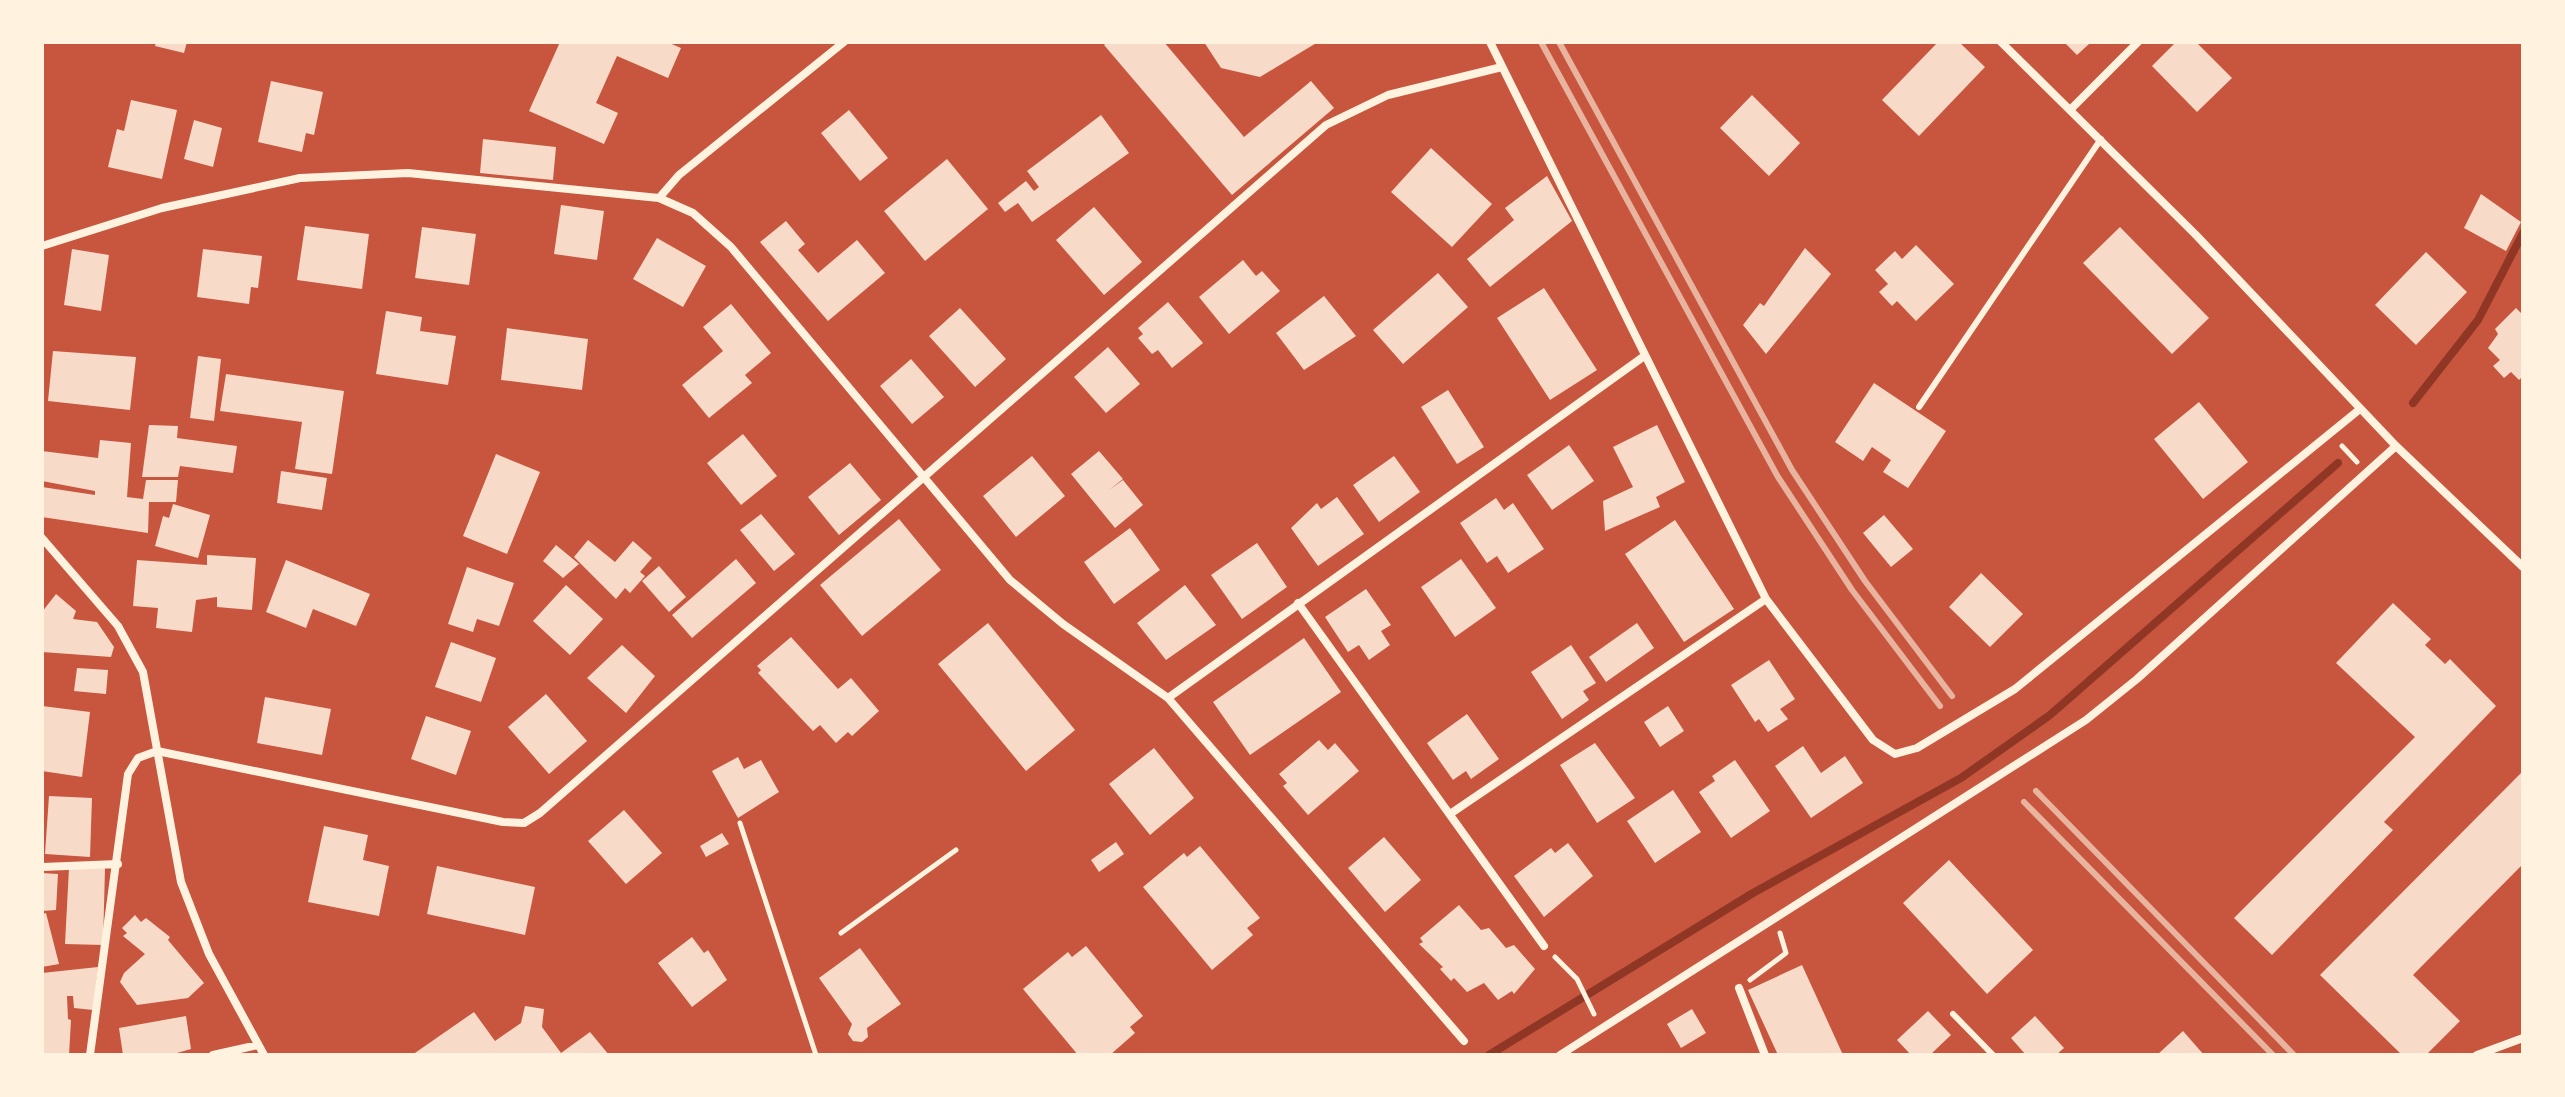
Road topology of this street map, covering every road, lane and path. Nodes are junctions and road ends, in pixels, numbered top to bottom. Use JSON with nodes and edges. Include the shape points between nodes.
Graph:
{"nodes":[{"id":1,"x":844,"y":42,"type":"edge"},
{"id":2,"x":1490,"y":42,"type":"edge"},
{"id":3,"x":2001,"y":42,"type":"edge"},
{"id":4,"x":2138,"y":42,"type":"edge"},
{"id":5,"x":1502,"y":67,"type":"junction"},
{"id":6,"x":2071,"y":109,"type":"junction"},
{"id":7,"x":2101,"y":139,"type":"junction"},
{"id":8,"x":659,"y":198,"type":"junction"},
{"id":9,"x":42,"y":246,"type":"edge"},
{"id":10,"x":1643,"y":357,"type":"junction"},
{"id":11,"x":1919,"y":407,"type":"dead end"},
{"id":12,"x":2360,"y":409,"type":"junction"},
{"id":13,"x":2330,"y":434,"type":"junction"},
{"id":14,"x":2396,"y":446,"type":"junction"},
{"id":15,"x":2367,"y":471,"type":"junction"},
{"id":16,"x":921,"y":477,"type":"junction"},
{"id":17,"x":42,"y":538,"type":"edge"},
{"id":18,"x":2523,"y":567,"type":"edge"},
{"id":19,"x":1766,"y":599,"type":"junction"},
{"id":20,"x":1298,"y":603,"type":"junction"},
{"id":21,"x":1168,"y":698,"type":"junction"},
{"id":22,"x":157,"y":751,"type":"junction"},
{"id":23,"x":1450,"y":814,"type":"junction"},
{"id":24,"x":740,"y":823,"type":"dead end"},
{"id":25,"x":956,"y":850,"type":"dead end"},
{"id":26,"x":118,"y":864,"type":"junction"},
{"id":27,"x":42,"y":867,"type":"edge"},
{"id":28,"x":1776,"y":917,"type":"junction"},
{"id":29,"x":841,"y":933,"type":"dead end"},
{"id":30,"x":1544,"y":946,"type":"joint"},
{"id":31,"x":1739,"y":988,"type":"joint"},
{"id":32,"x":1953,"y":1014,"type":"dead end"},
{"id":33,"x":1602,"y":1030,"type":"junction"},
{"id":34,"x":2523,"y":1038,"type":"edge"},
{"id":35,"x":1464,"y":1041,"type":"dead end"},
{"id":36,"x":258,"y":1045,"type":"junction"},
{"id":37,"x":90,"y":1055,"type":"edge"},
{"id":38,"x":213,"y":1055,"type":"edge"},
{"id":39,"x":264,"y":1055,"type":"edge"},
{"id":40,"x":816,"y":1055,"type":"edge"},
{"id":41,"x":1560,"y":1055,"type":"edge"},
{"id":42,"x":1765,"y":1055,"type":"edge"},
{"id":43,"x":1993,"y":1055,"type":"edge"},
{"id":44,"x":2477,"y":1055,"type":"edge"}],
"edges":[{"from":1,"to":8,"type":"street","via":[[679,175]]},
{"from":2,"to":5,"type":"street"},
{"from":3,"to":6,"type":"street"},
{"from":4,"to":6,"type":"street"},
{"from":5,"to":10,"type":"street"},
{"from":5,"to":16,"type":"street","via":[[1388,95],[1326,125]]},
{"from":6,"to":7,"type":"street"},
{"from":7,"to":11,"type":"lane"},
{"from":7,"to":12,"type":"street"},
{"from":8,"to":9,"type":"street","via":[[408,173],[300,178],[162,208]]},
{"from":8,"to":16,"type":"street","via":[[693,213],[731,247]]},
{"from":10,"to":19,"type":"street"},
{"from":10,"to":20,"type":"street"},
{"from":12,"to":13,"type":"street"},
{"from":12,"to":14,"type":"street"},
{"from":13,"to":15,"type":"path"},
{"from":13,"to":19,"type":"street","via":[[2015,689],[1917,748],[1895,754],[1873,740]]},
{"from":14,"to":15,"type":"street"},
{"from":14,"to":18,"type":"street"},
{"from":15,"to":28,"type":"street","via":[[2086,720]]},
{"from":16,"to":21,"type":"street","via":[[1010,580]]},
{"from":16,"to":22,"type":"street","via":[[524,823]]},
{"from":17,"to":22,"type":"street","via":[[133,648],[143,672]]},
{"from":19,"to":23,"type":"street"},
{"from":20,"to":21,"type":"street"},
{"from":20,"to":23,"type":"street"},
{"from":21,"to":35,"type":"street"},
{"from":22,"to":26,"type":"street","via":[[138,758],[128,774]]},
{"from":22,"to":36,"type":"street","via":[[181,882],[209,954]]},
{"from":23,"to":30,"type":"street"},
{"from":24,"to":40,"type":"path"},
{"from":25,"to":29,"type":"path"},
{"from":26,"to":27,"type":"street"},
{"from":26,"to":37,"type":"street"},
{"from":28,"to":31,"type":"path","via":[[1786,953]]},
{"from":28,"to":33,"type":"street"},
{"from":30,"to":33,"type":"path","via":[[1577,979]]},
{"from":31,"to":42,"type":"street"},
{"from":32,"to":43,"type":"lane"},
{"from":33,"to":41,"type":"street"},
{"from":34,"to":44,"type":"street"},
{"from":36,"to":38,"type":"street"},
{"from":36,"to":39,"type":"street"}]}
